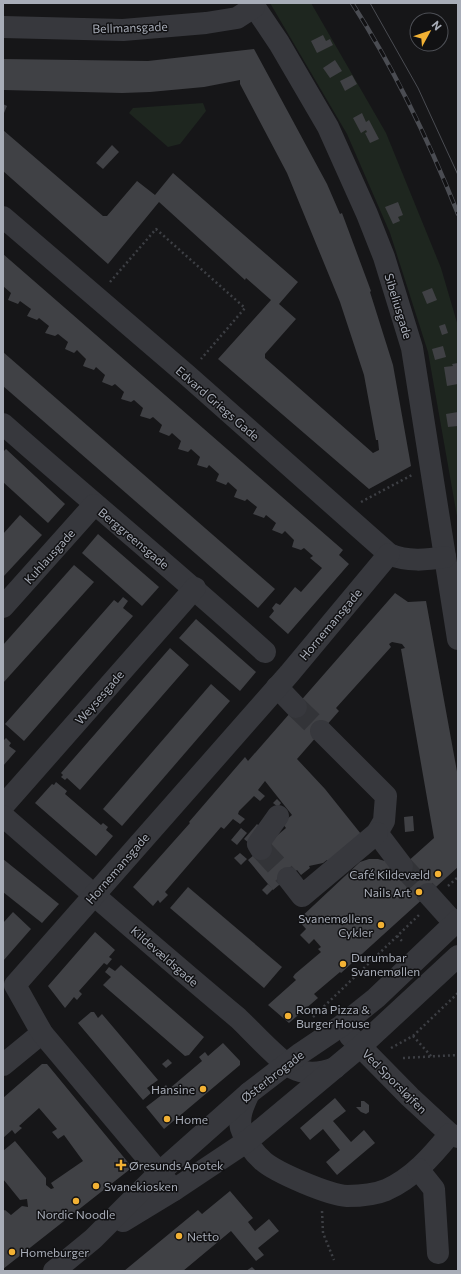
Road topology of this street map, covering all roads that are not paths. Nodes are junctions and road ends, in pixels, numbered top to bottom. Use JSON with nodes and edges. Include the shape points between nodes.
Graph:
{"nodes":[{"id":1,"x":253,"y":5,"type":"edge"},
{"id":2,"x":3,"y":27,"type":"edge"},
{"id":3,"x":3,"y":217,"type":"edge"},
{"id":4,"x":3,"y":424,"type":"edge"},
{"id":5,"x":94,"y":505,"type":"junction"},
{"id":6,"x":389,"y":554,"type":"junction"},
{"id":7,"x":450,"y":570,"type":"edge"},
{"id":8,"x":195,"y":588,"type":"junction"},
{"id":9,"x":3,"y":607,"type":"edge"},
{"id":10,"x":458,"y":639,"type":"edge"},
{"id":11,"x":265,"y":652,"type":"dead end"},
{"id":12,"x":277,"y":687,"type":"junction"},
{"id":13,"x":296,"y":707,"type":"tunnel mouth"},
{"id":14,"x":321,"y":731,"type":"tunnel mouth"},
{"id":15,"x":3,"y":806,"type":"edge"},
{"id":16,"x":3,"y":816,"type":"edge"},
{"id":17,"x":278,"y":816,"type":"dead end"},
{"id":18,"x":377,"y":833,"type":"junction"},
{"id":19,"x":261,"y":849,"type":"dead end"},
{"id":20,"x":402,"y":866,"type":"tunnel mouth"},
{"id":21,"x":288,"y":878,"type":"tunnel mouth"},
{"id":22,"x":93,"y":895,"type":"junction"},
{"id":23,"x":431,"y":897,"type":"tunnel mouth"},
{"id":24,"x":456,"y":922,"type":"edge"},
{"id":25,"x":458,"y":956,"type":"edge"},
{"id":26,"x":341,"y":1026,"type":"junction"},
{"id":27,"x":42,"y":1033,"type":"junction"},
{"id":28,"x":360,"y":1046,"type":"junction"},
{"id":29,"x":286,"y":1064,"type":"junction"},
{"id":30,"x":3,"y":1065,"type":"edge"},
{"id":31,"x":335,"y":1068,"type":"junction"},
{"id":32,"x":249,"y":1093,"type":"junction"},
{"id":33,"x":454,"y":1136,"type":"edge"},
{"id":34,"x":246,"y":1142,"type":"junction"},
{"id":35,"x":418,"y":1169,"type":"junction"},
{"id":36,"x":159,"y":1173,"type":"junction"},
{"id":37,"x":174,"y":1190,"type":"junction"},
{"id":38,"x":93,"y":1239,"type":"junction"},
{"id":39,"x":438,"y":1253,"type":"dead end"},
{"id":40,"x":54,"y":1271,"type":"edge"}],
"edges":[{"from":1,"to":2,"type":"street","name":"Bellmansgade","via":[[238,18],[214,22],[123,30]]},
{"from":1,"to":7,"type":"street","name":"Sibeliusgade","via":[[279,43],[328,127],[381,250],[412,348]]},
{"from":3,"to":6,"type":"street","name":"Edvard Griegs Gade"},
{"from":4,"to":5,"type":"street","name":"Berggreensgade"},
{"from":5,"to":8,"type":"street","name":"Berggreensgade"},
{"from":5,"to":9,"type":"street","name":"Kuhlausgade"},
{"from":6,"to":7,"type":"street","name":"Edvard Griegs Gade"},
{"from":6,"to":12,"type":"street","name":"Hornemansgade"},
{"from":7,"to":10,"type":"street","name":"Sibeliusgade"},
{"from":8,"to":11,"type":"street","name":"Berggreensgade"},
{"from":8,"to":15,"type":"street","name":"Weysesgade"},
{"from":12,"to":13,"type":"street"},
{"from":12,"to":22,"type":"street","name":"Hornemansgade"},
{"from":14,"to":18,"type":"street","via":[[386,796],[384,821]]},
{"from":16,"to":22,"type":"street","name":"Kildevældsgade"},
{"from":17,"to":19,"type":"street","via":[[258,844]]},
{"from":18,"to":20,"type":"street"},
{"from":18,"to":21,"type":"street","via":[[302,896]]},
{"from":22,"to":27,"type":"street","name":"Hornemansgade","via":[[15,985]]},
{"from":22,"to":29,"type":"street","name":"Kildevældsgade","via":[[246,1025]]},
{"from":23,"to":24,"type":"street"},
{"from":24,"to":26,"type":"street","name":"Østerbrogade","via":[[376,998]]},
{"from":25,"to":28,"type":"street","name":"Østerbrogade"},
{"from":26,"to":28,"type":"street","name":"Ved Sporsløjfen"},
{"from":26,"to":29,"type":"street","name":"Østerbrogade"},
{"from":27,"to":30,"type":"street"},
{"from":27,"to":36,"type":"street","name":"Hornemansgade"},
{"from":28,"to":31,"type":"street","name":"Østerbrogade"},
{"from":28,"to":33,"type":"street","name":"Ved Sporsløjfen"},
{"from":29,"to":31,"type":"street","name":"Kildevældsgade","via":[[311,1074]]},
{"from":29,"to":32,"type":"street","name":"Østerbrogade"},
{"from":31,"to":34,"type":"street","name":"Østerbrogade"},
{"from":32,"to":34,"type":"street","name":"Ved Sporsløjfen","via":[[242,1110],[241,1127]]},
{"from":32,"to":36,"type":"street","name":"Østerbrogade"},
{"from":33,"to":35,"type":"street","name":"Ved Sporsløjfen"},
{"from":34,"to":35,"type":"street","name":"Ved Sporsløjfen","via":[[263,1161],[276,1170],[346,1196],[386,1190]]},
{"from":34,"to":37,"type":"street","name":"Østerbrogade"},
{"from":35,"to":39,"type":"street","via":[[434,1189]]},
{"from":36,"to":37,"type":"street","name":"Hornemansgade"},
{"from":36,"to":38,"type":"street","name":"Østerbrogade"},
{"from":37,"to":38,"type":"street","name":"Østerbrogade"},
{"from":38,"to":40,"type":"street","name":"Østerbrogade"}]}
